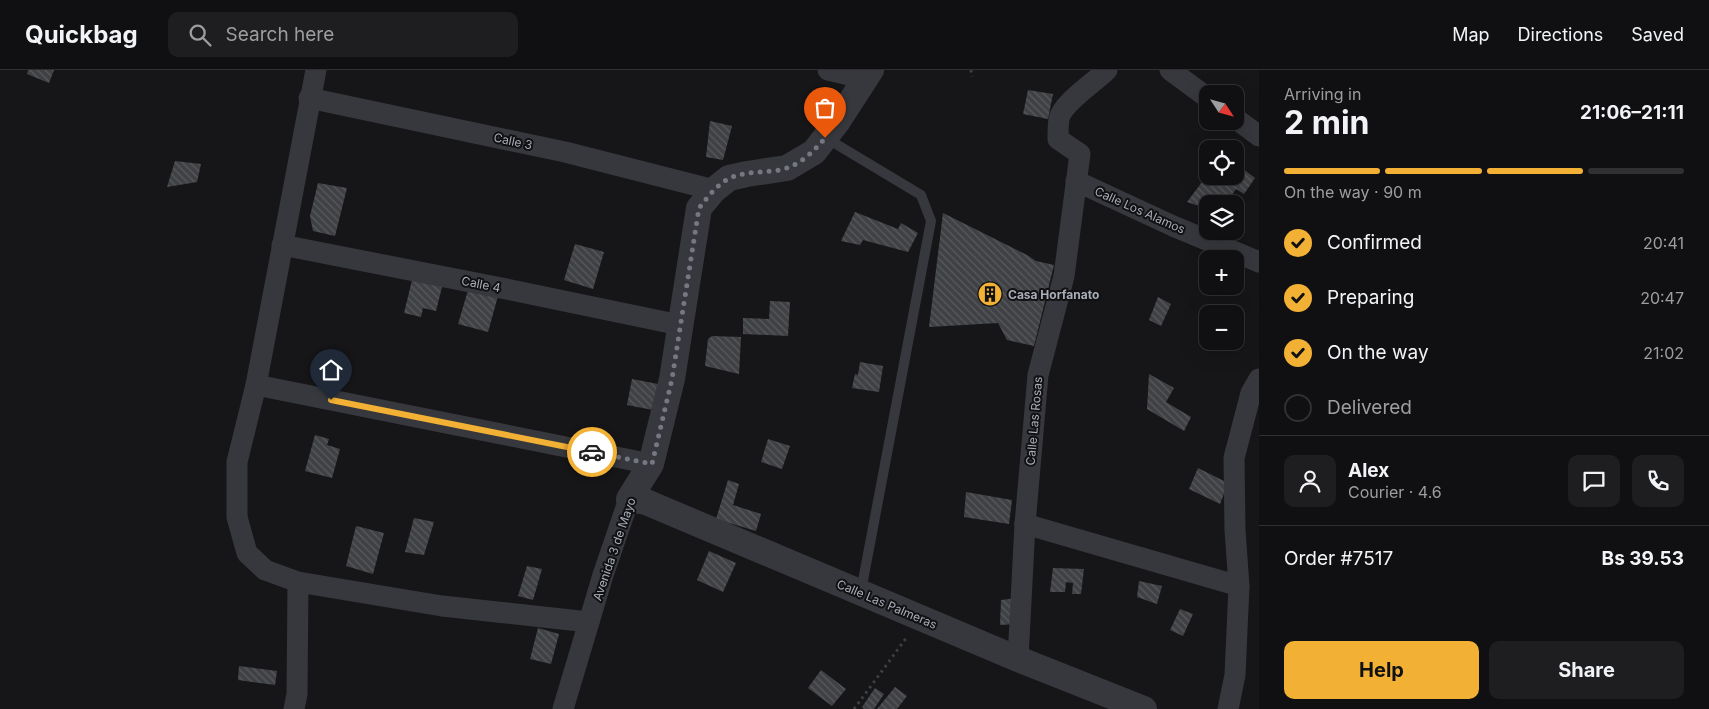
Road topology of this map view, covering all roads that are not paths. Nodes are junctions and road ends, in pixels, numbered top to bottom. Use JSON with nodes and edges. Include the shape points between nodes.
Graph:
{"nodes":[{"id":1,"x":316,"y":70,"type":"edge"},
{"id":2,"x":828,"y":70,"type":"edge"},
{"id":3,"x":1107,"y":70,"type":"edge"},
{"id":4,"x":1170,"y":70,"type":"edge"},
{"id":5,"x":869,"y":75,"type":"edge"},
{"id":6,"x":1199,"y":91,"type":"edge"},
{"id":7,"x":309,"y":98,"type":"junction"},
{"id":8,"x":1244,"y":125,"type":"edge"},
{"id":9,"x":1259,"y":136,"type":"edge"},
{"id":10,"x":825,"y":138,"type":"junction"},
{"id":11,"x":1076,"y":181,"type":"junction"},
{"id":12,"x":714,"y":190,"type":"junction"},
{"id":13,"x":282,"y":245,"type":"junction"},
{"id":14,"x":1259,"y":262,"type":"edge"},
{"id":15,"x":680,"y":325,"type":"junction"},
{"id":16,"x":1259,"y":379,"type":"edge"},
{"id":17,"x":256,"y":385,"type":"junction"},
{"id":18,"x":652,"y":464,"type":"junction"},
{"id":19,"x":629,"y":499,"type":"junction"},
{"id":20,"x":1025,"y":524,"type":"junction"},
{"id":21,"x":298,"y":582,"type":"junction"},
{"id":22,"x":1238,"y":586,"type":"junction"},
{"id":23,"x":861,"y":592,"type":"junction"},
{"id":24,"x":589,"y":622,"type":"junction"},
{"id":25,"x":1018,"y":659,"type":"junction"},
{"id":26,"x":294,"y":709,"type":"edge"},
{"id":27,"x":563,"y":709,"type":"edge"},
{"id":28,"x":1144,"y":709,"type":"edge"},
{"id":29,"x":1228,"y":709,"type":"edge"}],
"edges":[{"from":1,"to":7,"type":"street"},
{"from":2,"to":5,"type":"street"},
{"from":3,"to":11,"type":"street","name":"Calle Las Rosas","via":[[1077,94],[1059,117],[1058,139],[1080,154]]},
{"from":4,"to":6,"type":"street"},
{"from":5,"to":10,"type":"street","name":"Avenida 3 de Mayo"},
{"from":7,"to":12,"type":"street","name":"Calle 3","via":[[565,152]]},
{"from":7,"to":13,"type":"street"},
{"from":8,"to":9,"type":"street"},
{"from":10,"to":12,"type":"street","name":"Avenida 3 de Mayo","via":[[814,152],[787,168],[729,178]]},
{"from":10,"to":23,"type":"lane","via":[[921,196],[931,221]]},
{"from":11,"to":14,"type":"street","name":"Calle Los Alamos"},
{"from":11,"to":20,"type":"street","name":"Calle Las Rosas","via":[[1064,276],[1038,375]]},
{"from":12,"to":15,"type":"street","name":"Avenida 3 de Mayo","via":[[699,208]]},
{"from":13,"to":15,"type":"street","name":"Calle 4"},
{"from":13,"to":17,"type":"street"},
{"from":15,"to":18,"type":"street","name":"Avenida 3 de Mayo","via":[[672,379]]},
{"from":16,"to":22,"type":"street","via":[[1251,393],[1234,458]]},
{"from":17,"to":18,"type":"street"},
{"from":17,"to":21,"type":"street","via":[[236,462],[237,517],[247,553],[266,570]]},
{"from":18,"to":19,"type":"street","name":"Avenida 3 de Mayo"},
{"from":19,"to":23,"type":"street","name":"Calle Las Palmeras","via":[[646,502]]},
{"from":19,"to":24,"type":"street","name":"Avenida 3 de Mayo"},
{"from":20,"to":22,"type":"street"},
{"from":20,"to":25,"type":"street","name":"Calle Las Rosas"},
{"from":21,"to":24,"type":"street","via":[[442,606]]},
{"from":21,"to":26,"type":"street","via":[[297,694]]},
{"from":22,"to":29,"type":"street","via":[[1235,675]]},
{"from":23,"to":25,"type":"street","name":"Calle Las Palmeras"},
{"from":24,"to":27,"type":"street","name":"Avenida 3 de Mayo"},
{"from":25,"to":28,"type":"street","name":"Calle Las Palmeras"}]}
